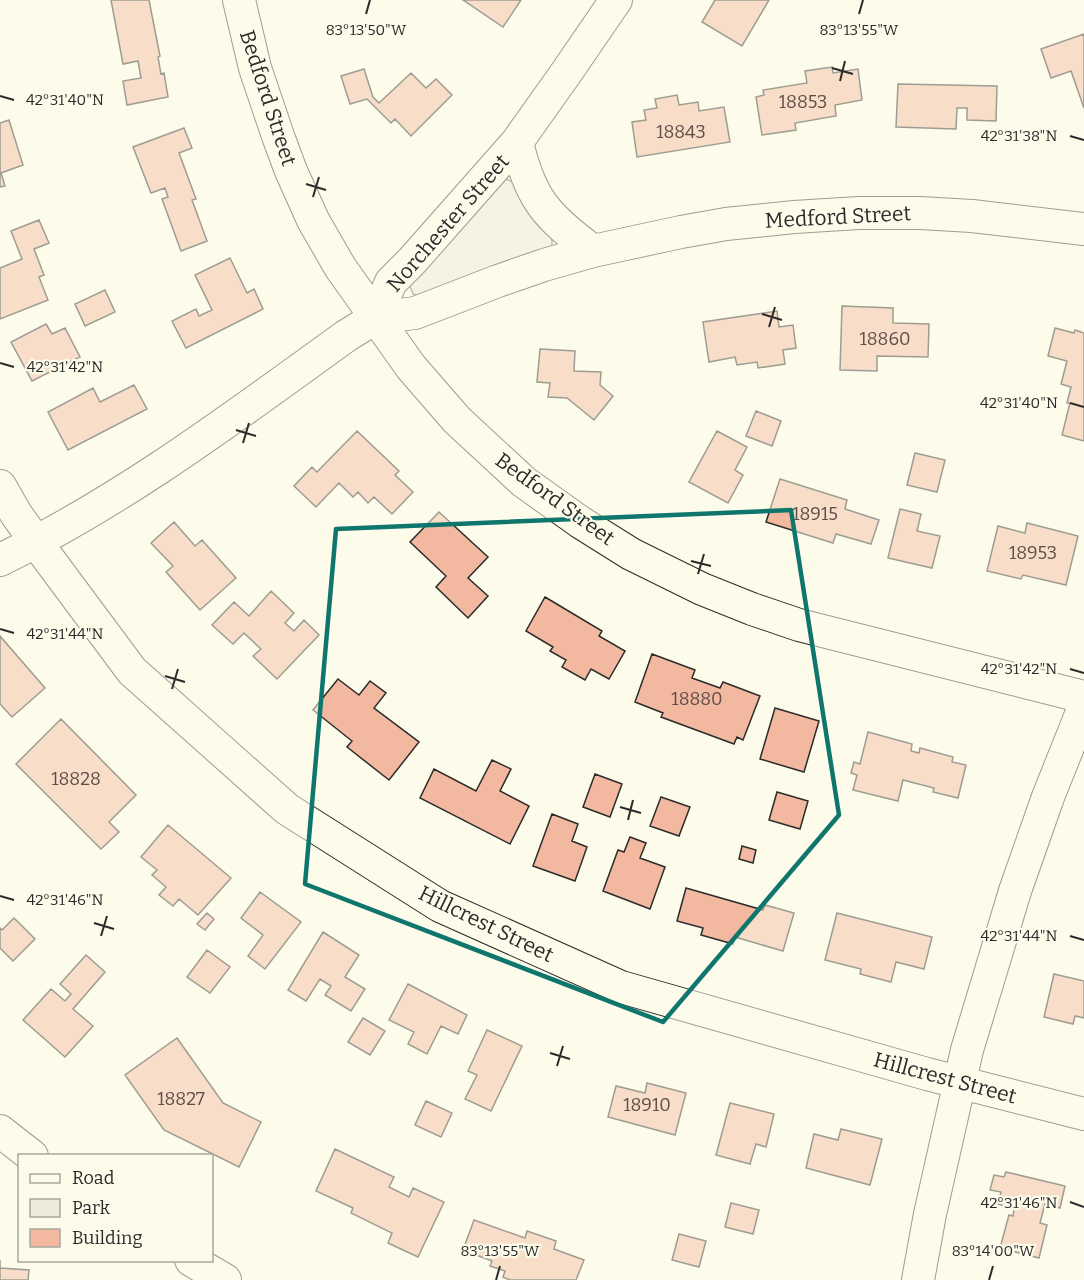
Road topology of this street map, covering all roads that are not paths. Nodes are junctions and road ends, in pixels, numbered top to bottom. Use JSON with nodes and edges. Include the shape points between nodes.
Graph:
{"nodes":[{"id":1,"x":240,"y":0,"type":"edge"},
{"id":2,"x":616,"y":0,"type":"edge"},
{"id":3,"x":517,"y":142,"type":"junction"},
{"id":4,"x":1084,"y":229,"type":"edge"},
{"id":5,"x":593,"y":251,"type":"junction"},
{"id":6,"x":375,"y":318,"type":"junction"},
{"id":7,"x":0,"y":486,"type":"edge"},
{"id":8,"x":36,"y":542,"type":"junction"},
{"id":9,"x":0,"y":560,"type":"edge"},
{"id":10,"x":1084,"y":697,"type":"edge"},
{"id":11,"x":1084,"y":707,"type":"edge"},
{"id":12,"x":959,"y":1083,"type":"junction"},
{"id":13,"x":1084,"y":1114,"type":"edge"},
{"id":14,"x":0,"y":1131,"type":"edge"},
{"id":15,"x":31,"y":1154,"type":"edge"},
{"id":16,"x":194,"y":1262,"type":"edge"},
{"id":17,"x":225,"y":1280,"type":"edge"},
{"id":18,"x":918,"y":1280,"type":"edge"}],
"edges":[{"from":1,"to":6,"type":"street","name":"Bedford Street","via":[[255,68],[291,171],[318,230]]},
{"from":2,"to":3,"type":"street","name":"Norchester Street"},
{"from":3,"to":5,"type":"street","via":[[522,165],[540,202],[566,231]]},
{"from":3,"to":6,"type":"street","name":"Norchester Street","via":[[391,282]]},
{"from":4,"to":5,"type":"street","name":"Medford Street","via":[[972,216],[859,213],[726,224]]},
{"from":5,"to":6,"type":"street","name":"Medford Street","via":[[415,313]]},
{"from":6,"to":8,"type":"street","via":[[157,468]]},
{"from":6,"to":10,"type":"street","name":"Bedford Street","via":[[411,367],[491,452],[524,482],[631,554],[702,589],[799,625]]},
{"from":7,"to":8,"type":"street","name":"Hillcrest Street"},
{"from":8,"to":9,"type":"street"},
{"from":8,"to":12,"type":"street","name":"Hillcrest Street","via":[[140,679],[287,810],[440,906],[621,987]]},
{"from":11,"to":12,"type":"street","via":[[1015,891]]},
{"from":12,"to":13,"type":"street","name":"Hillcrest Street"},
{"from":12,"to":18,"type":"street"},
{"from":14,"to":15,"type":"street"},
{"from":16,"to":17,"type":"street"}]}
